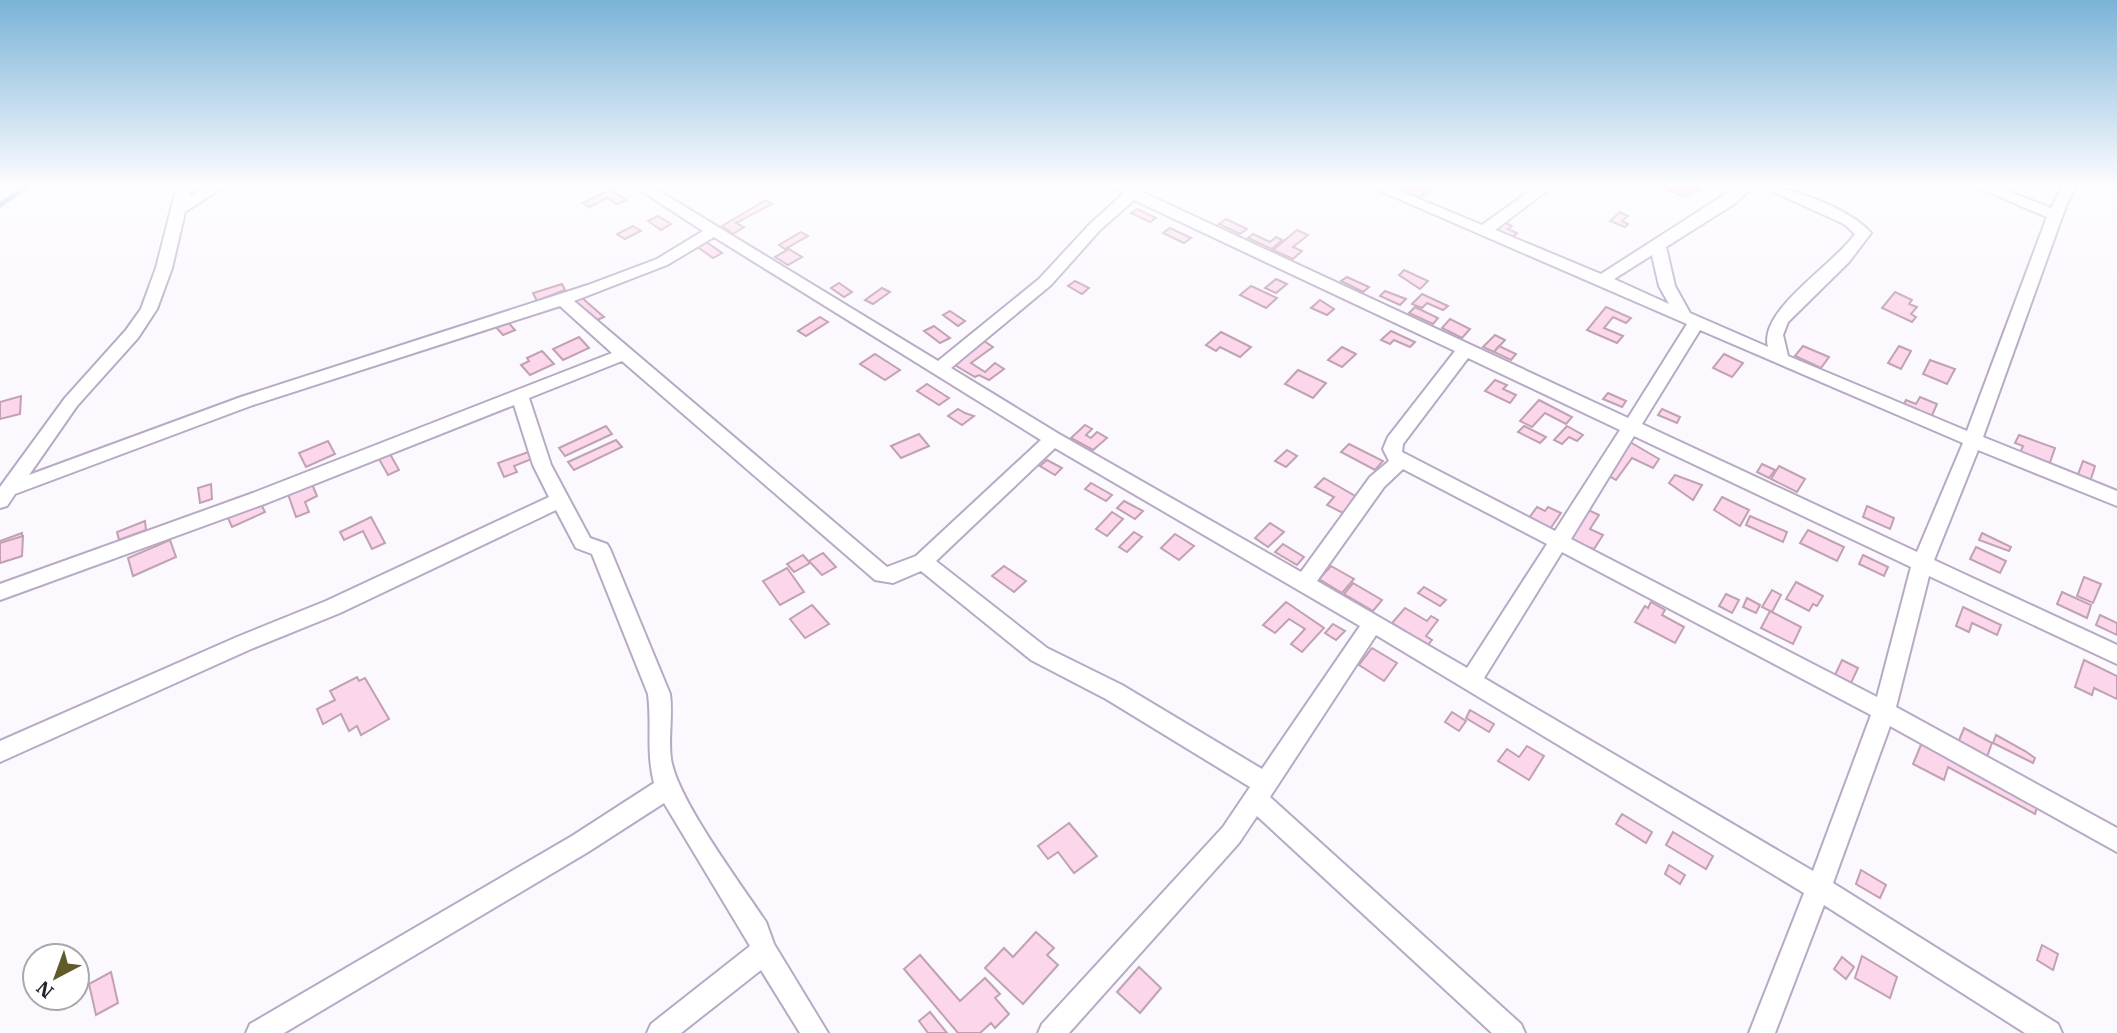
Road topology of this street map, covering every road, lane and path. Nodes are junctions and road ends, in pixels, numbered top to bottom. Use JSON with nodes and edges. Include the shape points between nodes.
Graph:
{"nodes":[{"id":1,"x":172,"y":234,"type":"edge"},
{"id":2,"x":707,"y":234,"type":"edge"},
{"id":3,"x":718,"y":234,"type":"edge"},
{"id":4,"x":1088,"y":234,"type":"edge"},
{"id":5,"x":1225,"y":234,"type":"edge"},
{"id":6,"x":1488,"y":234,"type":"edge"},
{"id":7,"x":1678,"y":234,"type":"edge"},
{"id":8,"x":1862,"y":234,"type":"edge"},
{"id":9,"x":2049,"y":234,"type":"edge"},
{"id":10,"x":1658,"y":247,"type":"junction"},
{"id":11,"x":1602,"y":280,"type":"junction"},
{"id":12,"x":562,"y":299,"type":"junction"},
{"id":13,"x":1690,"y":319,"type":"junction"},
{"id":14,"x":1464,"y":351,"type":"junction"},
{"id":15,"x":622,"y":355,"type":"junction"},
{"id":16,"x":1781,"y":359,"type":"junction"},
{"id":17,"x":939,"y":369,"type":"junction"},
{"id":18,"x":520,"y":394,"type":"junction"},
{"id":19,"x":1630,"y":427,"type":"junction"},
{"id":20,"x":1054,"y":439,"type":"junction"},
{"id":21,"x":1973,"y":440,"type":"junction"},
{"id":22,"x":1401,"y":460,"type":"junction"},
{"id":23,"x":5,"y":495,"type":"edge"},
{"id":24,"x":2117,"y":499,"type":"edge"},
{"id":25,"x":561,"y":500,"type":"junction"},
{"id":26,"x":1559,"y":541,"type":"junction"},
{"id":27,"x":923,"y":561,"type":"junction"},
{"id":28,"x":1922,"y":564,"type":"junction"},
{"id":29,"x":1303,"y":584,"type":"junction"},
{"id":30,"x":0,"y":592,"type":"edge"},
{"id":31,"x":1373,"y":623,"type":"junction"},
{"id":32,"x":2117,"y":655,"type":"edge"},
{"id":33,"x":1471,"y":681,"type":"junction"},
{"id":34,"x":1883,"y":711,"type":"junction"},
{"id":35,"x":0,"y":752,"type":"edge"},
{"id":36,"x":667,"y":788,"type":"junction"},
{"id":37,"x":1261,"y":791,"type":"junction"},
{"id":38,"x":2117,"y":841,"type":"edge"},
{"id":39,"x":1819,"y":888,"type":"junction"},
{"id":40,"x":764,"y":951,"type":"junction"},
{"id":41,"x":259,"y":1033,"type":"edge"},
{"id":42,"x":660,"y":1033,"type":"edge"},
{"id":43,"x":815,"y":1033,"type":"edge"},
{"id":44,"x":1051,"y":1033,"type":"edge"},
{"id":45,"x":1512,"y":1033,"type":"edge"},
{"id":46,"x":1762,"y":1033,"type":"edge"},
{"id":47,"x":2049,"y":1033,"type":"edge"}],
"edges":[{"from":1,"to":23,"type":"street","via":[[149,309],[71,402]]},
{"from":2,"to":12,"type":"street","via":[[642,271]]},
{"from":3,"to":17,"type":"street"},
{"from":4,"to":17,"type":"street","via":[[1045,282]]},
{"from":5,"to":14,"type":"street"},
{"from":6,"to":11,"type":"street"},
{"from":7,"to":10,"type":"street"},
{"from":8,"to":16,"type":"street","via":[[1779,325],[1775,334]]},
{"from":9,"to":21,"type":"street"},
{"from":10,"to":11,"type":"street"},
{"from":10,"to":13,"type":"street","via":[[1667,286]]},
{"from":11,"to":13,"type":"street"},
{"from":12,"to":15,"type":"street"},
{"from":12,"to":23,"type":"street","via":[[247,401]]},
{"from":13,"to":16,"type":"street"},
{"from":13,"to":19,"type":"street"},
{"from":14,"to":19,"type":"street"},
{"from":14,"to":22,"type":"street","via":[[1394,442],[1392,449]]},
{"from":15,"to":18,"type":"street"},
{"from":15,"to":27,"type":"street","via":[[795,495],[882,574],[893,575]]},
{"from":16,"to":21,"type":"street"},
{"from":17,"to":20,"type":"street"},
{"from":18,"to":25,"type":"street","via":[[542,465]]},
{"from":18,"to":30,"type":"street","via":[[260,498]]},
{"from":19,"to":26,"type":"street"},
{"from":19,"to":28,"type":"street"},
{"from":20,"to":27,"type":"street"},
{"from":20,"to":29,"type":"street"},
{"from":21,"to":24,"type":"street"},
{"from":21,"to":28,"type":"street"},
{"from":22,"to":26,"type":"street"},
{"from":22,"to":29,"type":"street","via":[[1377,482]]},
{"from":25,"to":35,"type":"street","via":[[333,607]]},
{"from":25,"to":36,"type":"street","via":[[583,543],[600,549],[659,694],[659,757]]},
{"from":26,"to":33,"type":"street"},
{"from":26,"to":34,"type":"street"},
{"from":27,"to":37,"type":"street","via":[[1039,654],[1114,692]]},
{"from":28,"to":32,"type":"street"},
{"from":28,"to":34,"type":"street"},
{"from":29,"to":31,"type":"street"},
{"from":31,"to":33,"type":"street"},
{"from":31,"to":37,"type":"street"},
{"from":33,"to":39,"type":"street"},
{"from":34,"to":38,"type":"street"},
{"from":34,"to":39,"type":"street"},
{"from":36,"to":40,"type":"street","via":[[757,931]]},
{"from":36,"to":41,"type":"street"},
{"from":37,"to":44,"type":"street","via":[[1215,856]]},
{"from":37,"to":45,"type":"street"},
{"from":39,"to":46,"type":"street"},
{"from":39,"to":47,"type":"street"},
{"from":40,"to":42,"type":"street"},
{"from":40,"to":43,"type":"street"}]}
